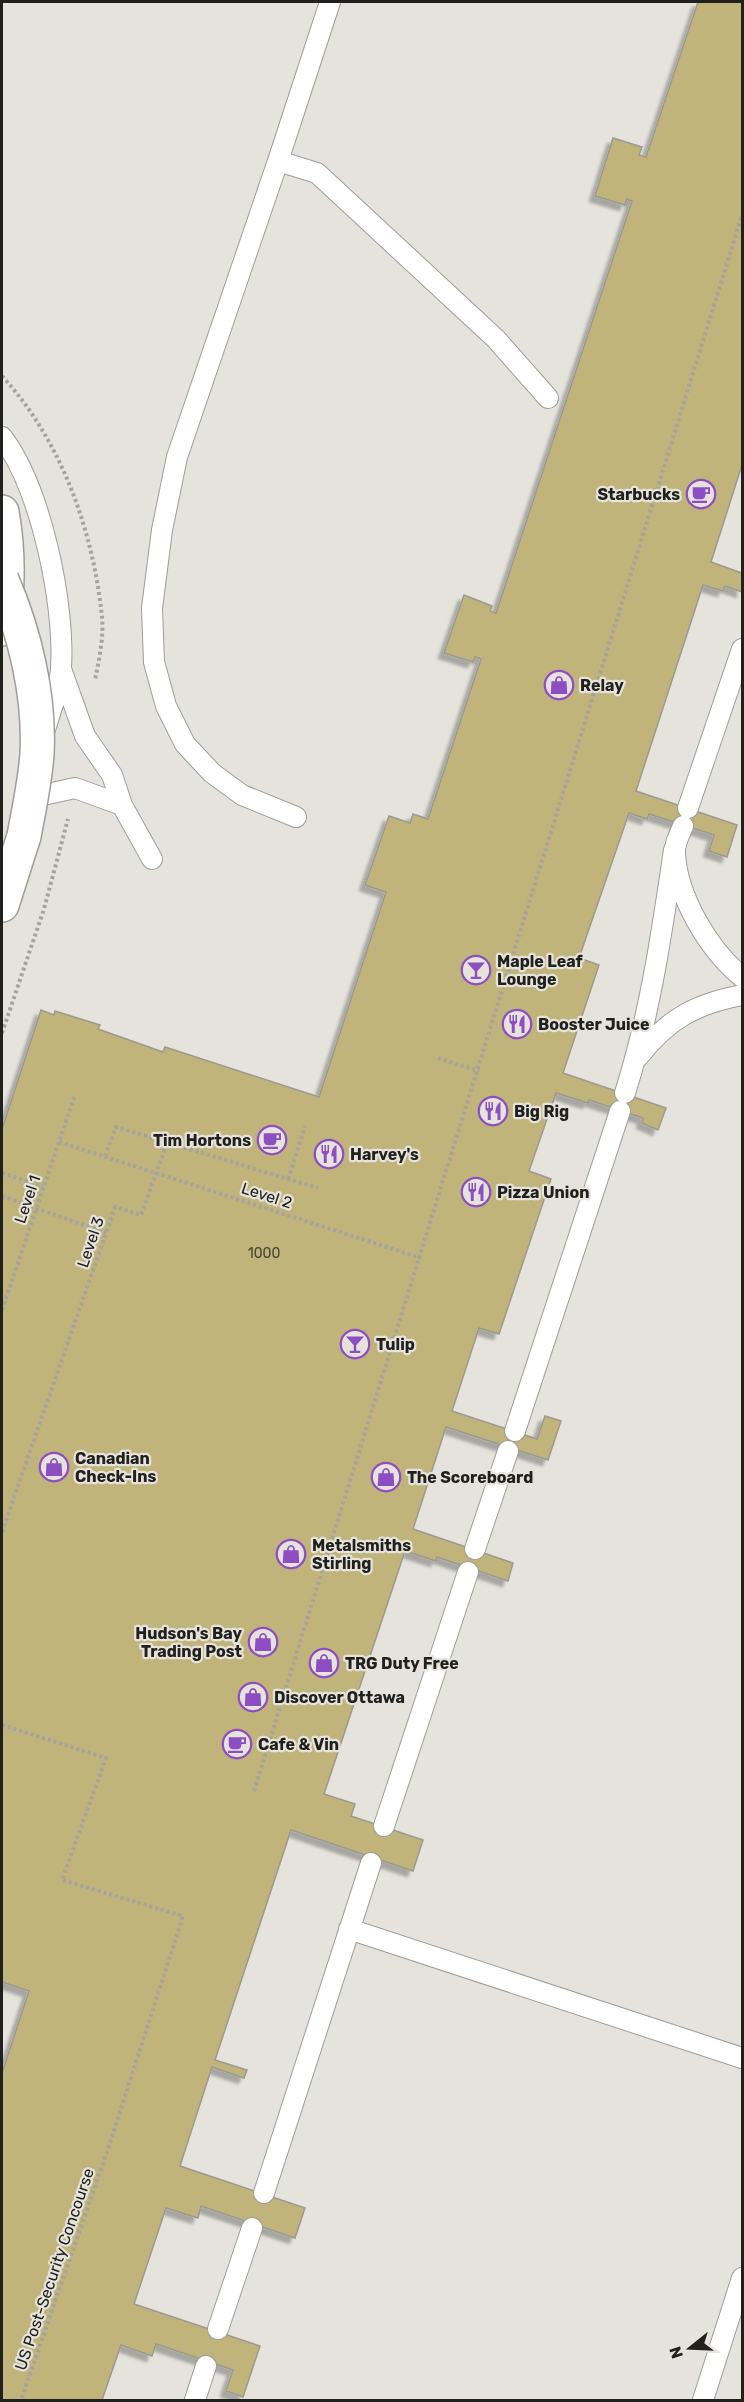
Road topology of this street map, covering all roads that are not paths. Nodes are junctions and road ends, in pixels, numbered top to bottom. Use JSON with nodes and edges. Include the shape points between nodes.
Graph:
{"nodes":[{"id":1,"x":330,"y":2,"type":"edge"},
{"id":2,"x":278,"y":161,"type":"junction"},
{"id":3,"x":548,"y":398,"type":"dead end"},
{"id":4,"x":2,"y":437,"type":"edge"},
{"id":5,"x":2,"y":512,"type":"edge"},
{"id":6,"x":2,"y":580,"type":"edge"},
{"id":7,"x":2,"y":629,"type":"edge"},
{"id":8,"x":742,"y":649,"type":"edge"},
{"id":9,"x":62,"y":669,"type":"junction"},
{"id":10,"x":25,"y":799,"type":"junction"},
{"id":11,"x":122,"y":805,"type":"junction"},
{"id":12,"x":296,"y":817,"type":"dead end"},
{"id":13,"x":674,"y":850,"type":"junction"},
{"id":14,"x":152,"y":859,"type":"dead end"},
{"id":15,"x":2,"y":864,"type":"edge"},
{"id":16,"x":2,"y":905,"type":"edge"},
{"id":17,"x":742,"y":977,"type":"edge"},
{"id":18,"x":742,"y":995,"type":"edge"},
{"id":19,"x":636,"y":1060,"type":"junction"},
{"id":20,"x":515,"y":1431,"type":"dead end"},
{"id":21,"x":508,"y":1451,"type":"dead end"},
{"id":22,"x":475,"y":1549,"type":"dead end"},
{"id":23,"x":468,"y":1572,"type":"dead end"},
{"id":24,"x":384,"y":1826,"type":"dead end"},
{"id":25,"x":371,"y":1863,"type":"dead end"},
{"id":26,"x":349,"y":1929,"type":"junction"},
{"id":27,"x":742,"y":2058,"type":"edge"},
{"id":28,"x":264,"y":2193,"type":"dead end"},
{"id":29,"x":252,"y":2228,"type":"dead end"},
{"id":30,"x":742,"y":2277,"type":"edge"},
{"id":31,"x":218,"y":2330,"type":"dead end"},
{"id":32,"x":206,"y":2366,"type":"dead end"},
{"id":33,"x":195,"y":2400,"type":"edge"},
{"id":34,"x":703,"y":2400,"type":"edge"}],
"edges":[{"from":1,"to":2,"type":"lane"},
{"from":2,"to":3,"type":"lane","via":[[317,172],[496,339]]},
{"from":2,"to":12,"type":"lane","via":[[177,457],[162,530],[152,619],[154,662],[166,706],[185,744],[212,773],[242,795]]},
{"from":4,"to":9,"type":"lane","via":[[33,498],[51,563]]},
{"from":5,"to":7,"type":"highway","via":[[8,596]]},
{"from":6,"to":16,"type":"highway","bridge":true,"via":[[27,658],[37,754],[24,836]]},
{"from":8,"to":13,"type":"lane"},
{"from":9,"to":10,"type":"lane"},
{"from":9,"to":11,"type":"lane","via":[[85,736],[112,775]]},
{"from":10,"to":11,"type":"lane","via":[[75,788]]},
{"from":10,"to":15,"type":"lane"},
{"from":11,"to":14,"type":"lane"},
{"from":13,"to":17,"type":"lane","via":[[685,892],[698,921]]},
{"from":13,"to":19,"type":"lane","via":[[661,941]]},
{"from":18,"to":19,"type":"lane","via":[[711,1001],[685,1013],[651,1041]]},
{"from":19,"to":20,"type":"lane"},
{"from":21,"to":22,"type":"lane"},
{"from":23,"to":24,"type":"lane"},
{"from":25,"to":26,"type":"lane"},
{"from":26,"to":27,"type":"lane"},
{"from":26,"to":28,"type":"lane"},
{"from":29,"to":31,"type":"lane"},
{"from":30,"to":34,"type":"lane"},
{"from":32,"to":33,"type":"lane"}]}
